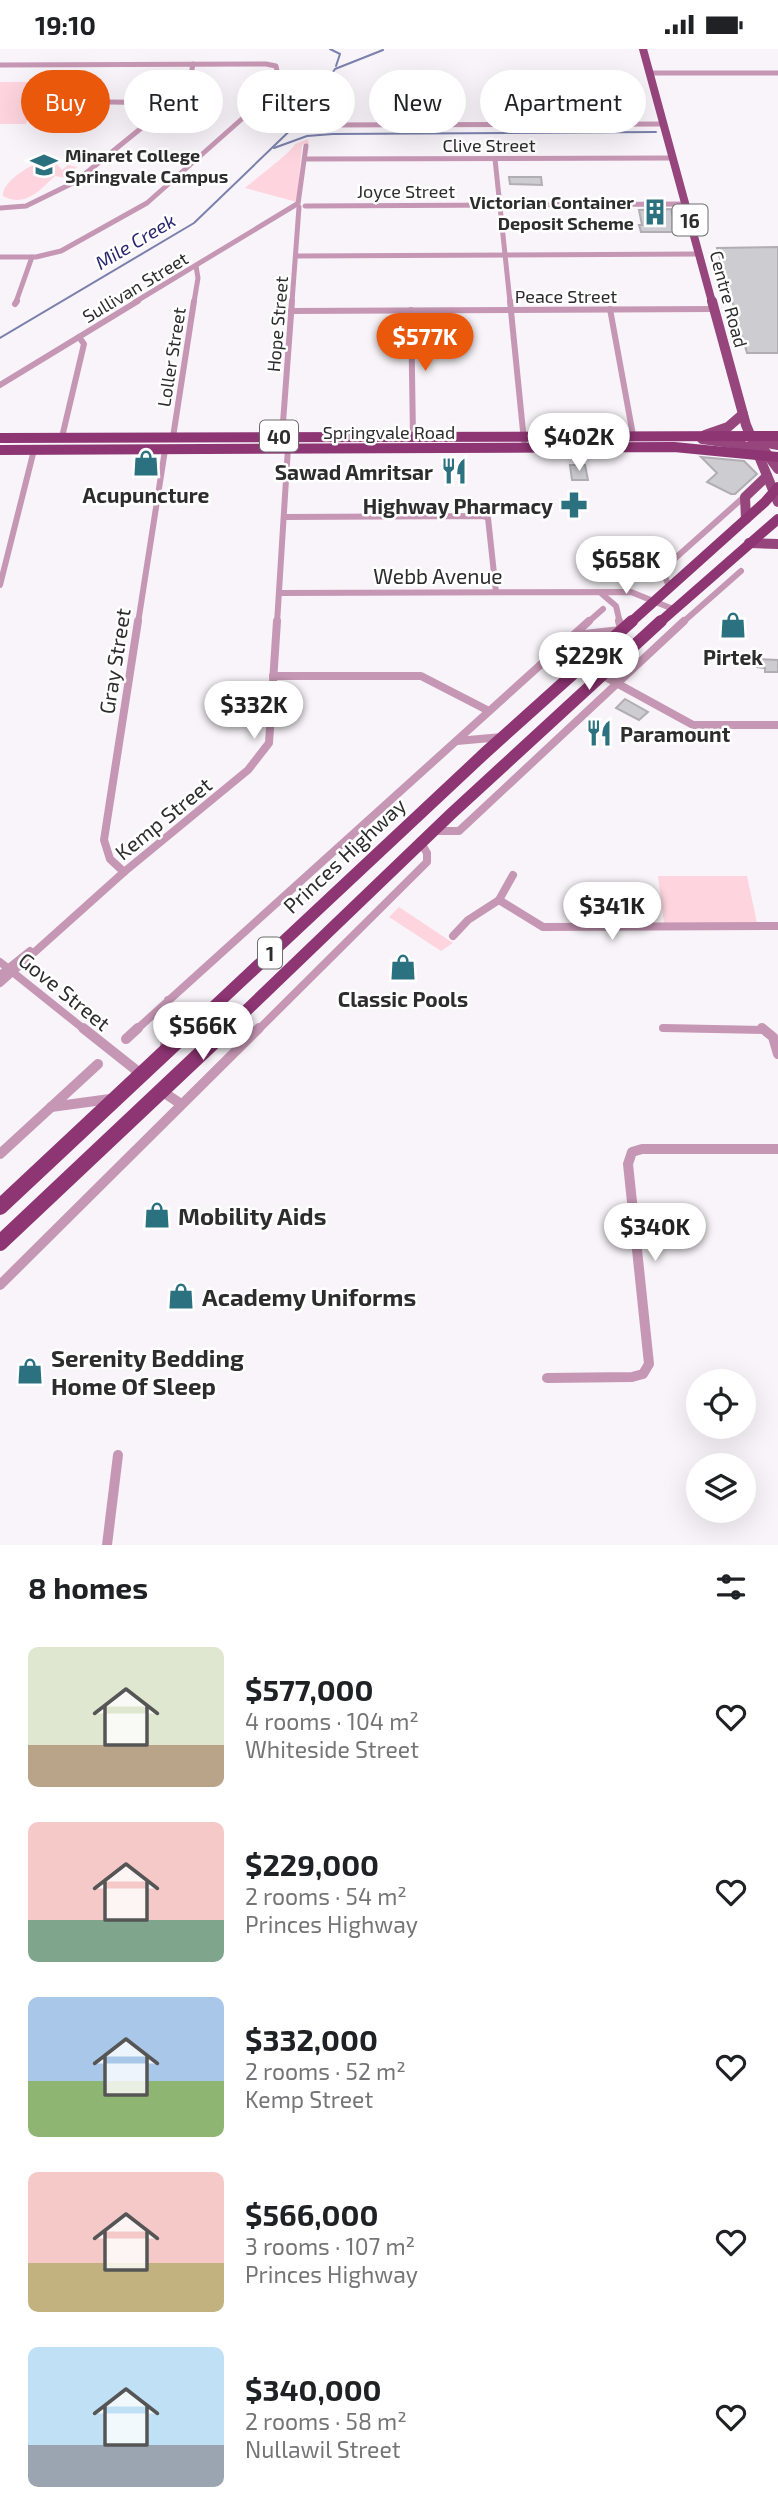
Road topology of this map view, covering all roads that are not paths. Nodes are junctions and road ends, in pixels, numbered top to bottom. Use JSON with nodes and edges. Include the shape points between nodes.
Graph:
{"nodes":[{"id":1,"x":643,"y":49,"type":"edge"},
{"id":2,"x":193,"y":64,"type":"junction"},
{"id":3,"x":0,"y":65,"type":"edge"},
{"id":4,"x":192,"y":70,"type":"edge"},
{"id":5,"x":650,"y":73,"type":"junction"},
{"id":6,"x":778,"y":73,"type":"edge"},
{"id":7,"x":664,"y":124,"type":"junction"},
{"id":8,"x":355,"y":125,"type":"edge"},
{"id":9,"x":135,"y":133,"type":"edge"},
{"id":10,"x":306,"y":146,"type":"dead end"},
{"id":11,"x":673,"y":158,"type":"junction"},
{"id":12,"x":305,"y":159,"type":"junction"},
{"id":13,"x":495,"y":159,"type":"junction"},
{"id":14,"x":500,"y":204,"type":"junction"},
{"id":15,"x":685,"y":204,"type":"junction"},
{"id":16,"x":301,"y":206,"type":"junction"},
{"id":17,"x":0,"y":208,"type":"edge"},
{"id":18,"x":699,"y":254,"type":"junction"},
{"id":19,"x":505,"y":255,"type":"junction"},
{"id":20,"x":297,"y":256,"type":"junction"},
{"id":21,"x":0,"y":257,"type":"edge"},
{"id":22,"x":32,"y":257,"type":"junction"},
{"id":23,"x":196,"y":266,"type":"junction"},
{"id":24,"x":186,"y":273,"type":"junction"},
{"id":25,"x":196,"y":282,"type":"junction"},
{"id":26,"x":15,"y":304,"type":"dead end"},
{"id":27,"x":610,"y":309,"type":"junction"},
{"id":28,"x":714,"y":309,"type":"junction"},
{"id":29,"x":411,"y":310,"type":"junction"},
{"id":30,"x":510,"y":310,"type":"junction"},
{"id":31,"x":291,"y":311,"type":"junction"},
{"id":32,"x":79,"y":337,"type":"junction"},
{"id":33,"x":0,"y":384,"type":"edge"},
{"id":34,"x":743,"y":414,"type":"junction"},
{"id":35,"x":523,"y":435,"type":"junction"},
{"id":36,"x":633,"y":435,"type":"junction"},
{"id":37,"x":679,"y":435,"type":"junction"},
{"id":38,"x":705,"y":435,"type":"junction"},
{"id":39,"x":750,"y":435,"type":"junction"},
{"id":40,"x":282,"y":436,"type":"junction"},
{"id":41,"x":413,"y":436,"type":"junction"},
{"id":42,"x":778,"y":436,"type":"edge"},
{"id":43,"x":62,"y":437,"type":"junction"},
{"id":44,"x":173,"y":437,"type":"junction"},
{"id":45,"x":0,"y":438,"type":"edge"},
{"id":46,"x":778,"y":445,"type":"edge"},
{"id":47,"x":525,"y":447,"type":"junction"},
{"id":48,"x":288,"y":449,"type":"junction"},
{"id":49,"x":0,"y":450,"type":"edge"},
{"id":50,"x":34,"y":450,"type":"junction"},
{"id":51,"x":165,"y":450,"type":"junction"},
{"id":52,"x":755,"y":451,"type":"junction"},
{"id":53,"x":773,"y":456,"type":"edge"},
{"id":54,"x":778,"y":469,"type":"edge"},
{"id":55,"x":767,"y":476,"type":"junction"},
{"id":56,"x":745,"y":496,"type":"junction"},
{"id":57,"x":775,"y":496,"type":"edge"},
{"id":58,"x":284,"y":517,"type":"junction"},
{"id":59,"x":746,"y":519,"type":"junction"},
{"id":60,"x":778,"y":519,"type":"edge"},
{"id":61,"x":749,"y":543,"type":"junction"},
{"id":62,"x":778,"y":544,"type":"edge"},
{"id":63,"x":741,"y":571,"type":"dead end"},
{"id":64,"x":0,"y":585,"type":"edge"},
{"id":65,"x":669,"y":586,"type":"junction"},
{"id":66,"x":496,"y":592,"type":"junction"},
{"id":67,"x":279,"y":593,"type":"junction"},
{"id":68,"x":598,"y":593,"type":"junction"},
{"id":69,"x":653,"y":599,"type":"junction"},
{"id":70,"x":603,"y":609,"type":"dead end"},
{"id":71,"x":673,"y":609,"type":"junction"},
{"id":72,"x":620,"y":629,"type":"junction"},
{"id":73,"x":573,"y":636,"type":"junction"},
{"id":74,"x":600,"y":674,"type":"junction"},
{"id":75,"x":273,"y":676,"type":"junction"},
{"id":76,"x":619,"y":685,"type":"junction"},
{"id":77,"x":489,"y":711,"type":"junction"},
{"id":78,"x":778,"y":725,"type":"edge"},
{"id":79,"x":503,"y":737,"type":"junction"},
{"id":80,"x":457,"y":741,"type":"junction"},
{"id":81,"x":426,"y":836,"type":"junction"},
{"id":82,"x":124,"y":872,"type":"junction"},
{"id":83,"x":513,"y":875,"type":"dead end"},
{"id":84,"x":499,"y":900,"type":"junction"},
{"id":85,"x":345,"y":917,"type":"junction"},
{"id":86,"x":778,"y":926,"type":"edge"},
{"id":87,"x":360,"y":928,"type":"junction"},
{"id":88,"x":453,"y":936,"type":"dead end"},
{"id":89,"x":5,"y":969,"type":"edge"},
{"id":90,"x":0,"y":983,"type":"edge"},
{"id":91,"x":168,"y":1000,"type":"junction"},
{"id":92,"x":663,"y":1028,"type":"dead end"},
{"id":93,"x":126,"y":1039,"type":"dead end"},
{"id":94,"x":165,"y":1052,"type":"junction"},
{"id":95,"x":778,"y":1054,"type":"edge"},
{"id":96,"x":98,"y":1064,"type":"dead end"},
{"id":97,"x":141,"y":1074,"type":"junction"},
{"id":98,"x":160,"y":1090,"type":"junction"},
{"id":99,"x":115,"y":1098,"type":"junction"},
{"id":100,"x":181,"y":1104,"type":"junction"},
{"id":101,"x":51,"y":1107,"type":"junction"},
{"id":102,"x":778,"y":1149,"type":"edge"},
{"id":103,"x":0,"y":1154,"type":"edge"},
{"id":104,"x":0,"y":1207,"type":"edge"},
{"id":105,"x":0,"y":1243,"type":"edge"},
{"id":106,"x":0,"y":1285,"type":"edge"},
{"id":107,"x":547,"y":1378,"type":"dead end"},
{"id":108,"x":118,"y":1455,"type":"dead end"},
{"id":109,"x":107,"y":1545,"type":"edge"}],
"edges":[{"from":1,"to":5,"type":"main road","name":"Centre Road","number":"16"},
{"from":2,"to":3,"type":"street"},
{"from":2,"to":4,"type":"street"},
{"from":2,"to":22,"type":"street","via":[[266,64],[277,71],[252,110],[147,203],[64,250]]},
{"from":5,"to":6,"type":"street"},
{"from":5,"to":7,"type":"main road","name":"Centre Road","number":"16"},
{"from":7,"to":8,"type":"street"},
{"from":7,"to":11,"type":"main road","name":"Centre Road","number":"16"},
{"from":9,"to":17,"type":"street","via":[[75,182],[26,206]]},
{"from":10,"to":12,"type":"street","name":"Hope Street"},
{"from":11,"to":13,"type":"street","name":"Clive Street"},
{"from":11,"to":15,"type":"main road","name":"Centre Road","number":"16"},
{"from":12,"to":13,"type":"street","name":"Clive Street"},
{"from":12,"to":16,"type":"street","name":"Hope Street"},
{"from":13,"to":14,"type":"street"},
{"from":14,"to":15,"type":"street","name":"Joyce Street"},
{"from":14,"to":16,"type":"street","name":"Joyce Street"},
{"from":14,"to":19,"type":"street"},
{"from":15,"to":18,"type":"main road","name":"Centre Road","number":"16"},
{"from":16,"to":20,"type":"street","name":"Hope Street"},
{"from":16,"to":23,"type":"street","name":"Sullivan Street"},
{"from":18,"to":19,"type":"street"},
{"from":18,"to":28,"type":"main road","name":"Centre Road","number":"16"},
{"from":19,"to":20,"type":"street"},
{"from":19,"to":30,"type":"street"},
{"from":20,"to":31,"type":"street","name":"Hope Street"},
{"from":21,"to":22,"type":"street"},
{"from":22,"to":26,"type":"street"},
{"from":23,"to":24,"type":"street","name":"Sullivan Street"},
{"from":23,"to":25,"type":"street","name":"Loller Street"},
{"from":24,"to":25,"type":"street","name":"Loller Street"},
{"from":24,"to":32,"type":"street","name":"Sullivan Street"},
{"from":25,"to":44,"type":"street","name":"Loller Street"},
{"from":27,"to":28,"type":"street","name":"Peace Street"},
{"from":27,"to":30,"type":"street","name":"Peace Street"},
{"from":27,"to":36,"type":"street"},
{"from":28,"to":34,"type":"main road","name":"Centre Road","number":"16"},
{"from":29,"to":30,"type":"street","name":"Peace Street"},
{"from":29,"to":31,"type":"street","name":"Peace Street"},
{"from":29,"to":41,"type":"street"},
{"from":30,"to":35,"type":"street"},
{"from":31,"to":40,"type":"street","name":"Hope Street"},
{"from":32,"to":33,"type":"street","name":"Sullivan Street"},
{"from":32,"to":43,"type":"street","via":[[84,344]]},
{"from":34,"to":38,"type":"main road","via":[[728,427]]},
{"from":34,"to":39,"type":"main road","name":"Centre Road","number":"16"},
{"from":35,"to":36,"type":"highway","name":"Springvale Road","number":"40"},
{"from":35,"to":41,"type":"highway","name":"Springvale Road","number":"40"},
{"from":35,"to":47,"type":"street"},
{"from":36,"to":37,"type":"highway","name":"Springvale Road","number":"40"},
{"from":37,"to":38,"type":"highway","name":"Springvale Road","number":"40"},
{"from":37,"to":52,"type":"main road"},
{"from":38,"to":39,"type":"highway","name":"Springvale Road","number":"40"},
{"from":39,"to":42,"type":"highway","name":"Springvale Road","number":"40"},
{"from":39,"to":46,"type":"main road"},
{"from":39,"to":52,"type":"main road","name":"Centre Road","number":"16"},
{"from":39,"to":53,"type":"main road","name":"Centre Road","number":"16"},
{"from":40,"to":41,"type":"highway","name":"Springvale Road","number":"40"},
{"from":40,"to":44,"type":"highway","name":"Springvale Road","number":"40"},
{"from":43,"to":44,"type":"highway","name":"Springvale Road","number":"40"},
{"from":43,"to":45,"type":"highway","name":"Springvale Road","number":"40"},
{"from":44,"to":51,"type":"highway"},
{"from":47,"to":48,"type":"highway","name":"Springvale Road","number":"40"},
{"from":47,"to":52,"type":"highway","name":"Springvale Road","number":"40"},
{"from":48,"to":51,"type":"highway","name":"Springvale Road","number":"40"},
{"from":48,"to":58,"type":"street","name":"Kemp Street"},
{"from":49,"to":50,"type":"highway","name":"Springvale Road","number":"40"},
{"from":50,"to":51,"type":"highway","name":"Springvale Road","number":"40"},
{"from":50,"to":64,"type":"street"},
{"from":51,"to":82,"type":"street","name":"Gray Street","via":[[103,840],[110,859]]},
{"from":52,"to":53,"type":"highway","name":"Springvale Road","number":"40"},
{"from":52,"to":55,"type":"main road","name":"Centre Road","number":"16"},
{"from":53,"to":54,"type":"main road","name":"Centre Road","number":"16"},
{"from":55,"to":56,"type":"main road"},
{"from":55,"to":57,"type":"main road","name":"Centre Road","number":"16"},
{"from":56,"to":59,"type":"main road"},
{"from":56,"to":65,"type":"street","via":[[662,571]]},
{"from":57,"to":59,"type":"highway","name":"Princes Highway","number":"1"},
{"from":58,"to":66,"type":"street","via":[[483,516],[488,518]]},
{"from":58,"to":67,"type":"street","name":"Kemp Street"},
{"from":59,"to":65,"type":"highway","name":"Princes Highway","number":"1"},
{"from":60,"to":61,"type":"highway","name":"Princes Highway","number":"1"},
{"from":61,"to":62,"type":"main road"},
{"from":61,"to":71,"type":"highway","name":"Princes Highway","number":"1"},
{"from":63,"to":76,"type":"street","name":"Princes Highway"},
{"from":65,"to":69,"type":"highway","name":"Princes Highway","number":"1"},
{"from":66,"to":67,"type":"street","name":"Webb Avenue"},
{"from":66,"to":68,"type":"street","name":"Webb Avenue"},
{"from":67,"to":75,"type":"street","name":"Kemp Street"},
{"from":68,"to":69,"type":"street","name":"Webb Avenue","via":[[635,593]]},
{"from":68,"to":72,"type":"street","via":[[614,604]]},
{"from":69,"to":71,"type":"street","name":"Webb Avenue"},
{"from":69,"to":72,"type":"highway","name":"Princes Highway","number":"1"},
{"from":70,"to":73,"type":"street","name":"Princes Highway"},
{"from":71,"to":74,"type":"highway","name":"Princes Highway","number":"1"},
{"from":72,"to":73,"type":"street"},
{"from":72,"to":79,"type":"highway","name":"Princes Highway","number":"1"},
{"from":73,"to":77,"type":"street","name":"Princes Highway"},
{"from":74,"to":76,"type":"street"},
{"from":74,"to":81,"type":"highway","name":"Princes Highway","number":"1"},
{"from":75,"to":77,"type":"street","via":[[421,676]]},
{"from":75,"to":82,"type":"street","name":"Kemp Street","via":[[269,743],[263,754]]},
{"from":76,"to":78,"type":"street","via":[[693,725]]},
{"from":76,"to":81,"type":"street","name":"Princes Highway","via":[[459,831]]},
{"from":77,"to":80,"type":"street","name":"Princes Highway"},
{"from":79,"to":80,"type":"street"},
{"from":79,"to":94,"type":"highway","name":"Princes Highway","number":"1"},
{"from":80,"to":91,"type":"street","name":"Princes Highway"},
{"from":81,"to":85,"type":"highway","name":"Princes Highway","number":"1"},
{"from":81,"to":87,"type":"street","name":"Princes Highway","via":[[427,862]]},
{"from":82,"to":89,"type":"street","name":"Kemp Street"},
{"from":83,"to":84,"type":"street"},
{"from":84,"to":86,"type":"street","via":[[543,927]]},
{"from":84,"to":88,"type":"street"},
{"from":85,"to":87,"type":"street"},
{"from":85,"to":98,"type":"highway","name":"Princes Highway","number":"1"},
{"from":87,"to":100,"type":"street","name":"Princes Highway"},
{"from":89,"to":90,"type":"street","name":"Kemp Street"},
{"from":89,"to":97,"type":"street","name":"Gove Street"},
{"from":91,"to":93,"type":"street","name":"Princes Highway"},
{"from":91,"to":94,"type":"street"},
{"from":92,"to":95,"type":"street","via":[[762,1028],[773,1037]]},
{"from":94,"to":97,"type":"highway","name":"Princes Highway","number":"1"},
{"from":96,"to":101,"type":"street"},
{"from":97,"to":98,"type":"highway"},
{"from":97,"to":99,"type":"highway","name":"Princes Highway","number":"1"},
{"from":98,"to":100,"type":"street"},
{"from":98,"to":105,"type":"highway","name":"Princes Highway","number":"1"},
{"from":99,"to":101,"type":"street"},
{"from":99,"to":104,"type":"highway","name":"Princes Highway","number":"1"},
{"from":100,"to":106,"type":"street","name":"Princes Highway"},
{"from":101,"to":103,"type":"street"},
{"from":102,"to":107,"type":"street","via":[[632,1152],[628,1164],[649,1364],[643,1374],[632,1377]]},
{"from":108,"to":109,"type":"street"}]}
